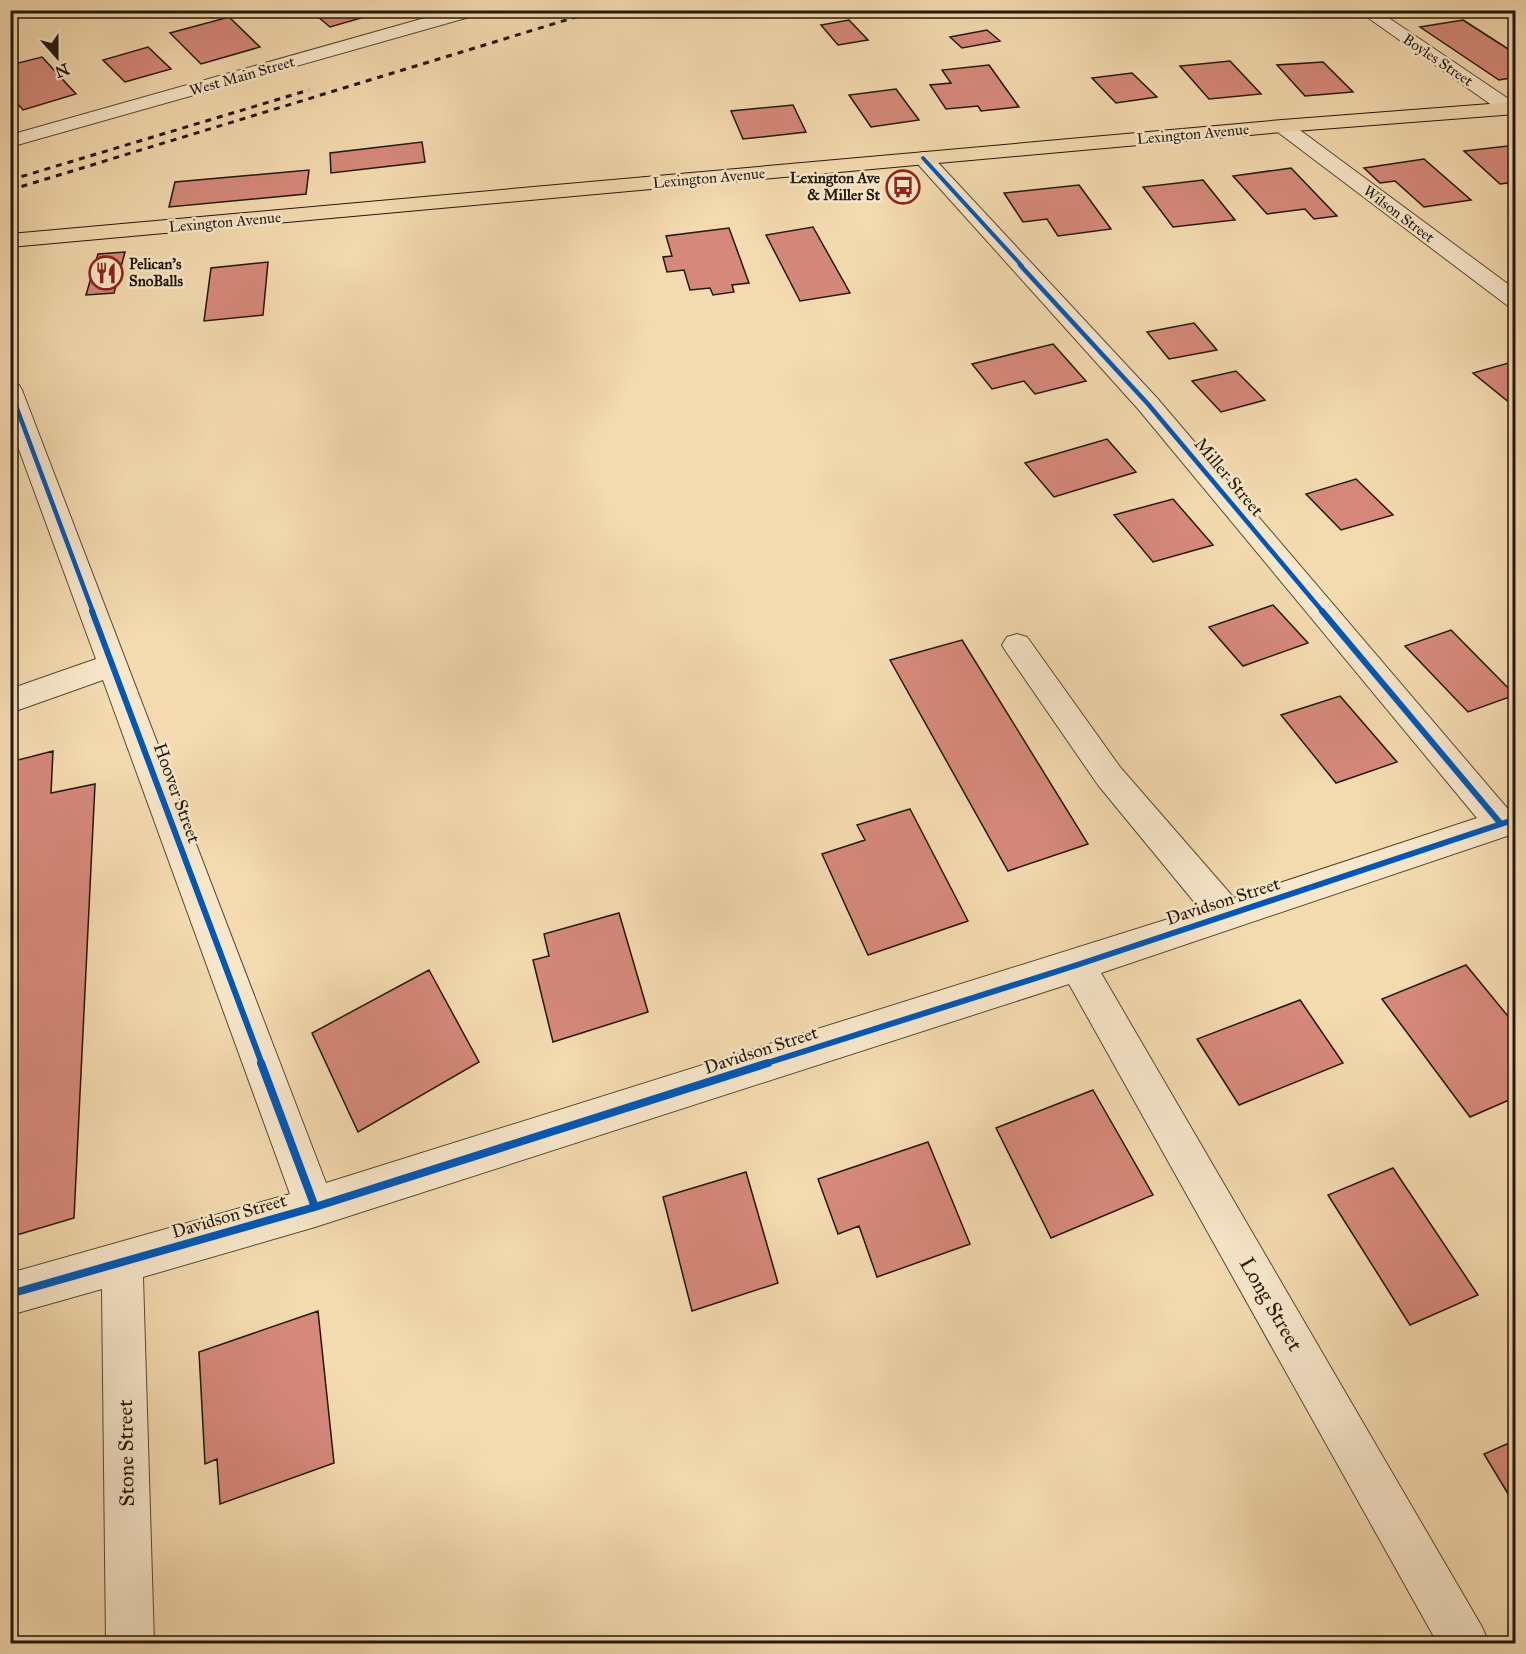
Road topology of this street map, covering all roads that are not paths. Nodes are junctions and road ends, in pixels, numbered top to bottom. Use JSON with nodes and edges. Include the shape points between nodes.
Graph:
{"nodes":[{"id":1,"x":400,"y":10,"type":"edge"},
{"id":2,"x":474,"y":10,"type":"edge"},
{"id":3,"x":1365,"y":10,"type":"edge"},
{"id":4,"x":424,"y":18,"type":"edge"},
{"id":5,"x":1513,"y":109,"type":"edge"},
{"id":6,"x":1282,"y":126,"type":"junction"},
{"id":7,"x":10,"y":141,"type":"edge"},
{"id":8,"x":922,"y":158,"type":"junction"},
{"id":9,"x":10,"y":242,"type":"edge"},
{"id":10,"x":1515,"y":302,"type":"edge"},
{"id":11,"x":10,"y":390,"type":"edge"},
{"id":12,"x":1017,"y":645,"type":"dead end"},
{"id":13,"x":113,"y":665,"type":"junction"},
{"id":14,"x":10,"y":701,"type":"edge"},
{"id":15,"x":1508,"y":821,"type":"edge"},
{"id":16,"x":1227,"y":915,"type":"junction"},
{"id":17,"x":1077,"y":965,"type":"junction"},
{"id":18,"x":315,"y":1207,"type":"junction"},
{"id":19,"x":122,"y":1262,"type":"junction"},
{"id":20,"x":10,"y":1294,"type":"edge"},
{"id":21,"x":130,"y":1644,"type":"edge"},
{"id":22,"x":1466,"y":1644,"type":"edge"}],
"edges":[{"from":1,"to":4,"type":"street"},
{"from":2,"to":4,"type":"street","name":"West Main Street"},
{"from":3,"to":5,"type":"street","name":"Boyles Street"},
{"from":4,"to":7,"type":"street","name":"West Main Street"},
{"from":5,"to":6,"type":"main road","name":"Lexington Avenue"},
{"from":6,"to":8,"type":"main road","name":"Lexington Avenue"},
{"from":6,"to":10,"type":"street","name":"Wilson Street"},
{"from":8,"to":9,"type":"main road","name":"Lexington Avenue"},
{"from":8,"to":15,"type":"street","name":"Miller Street","via":[[1148,404]]},
{"from":11,"to":13,"type":"street","name":"Hoover Street"},
{"from":12,"to":16,"type":"street","via":[[1109,776]]},
{"from":13,"to":14,"type":"street"},
{"from":13,"to":18,"type":"street","name":"Hoover Street"},
{"from":15,"to":16,"type":"street","name":"Davidson Street"},
{"from":16,"to":17,"type":"street","name":"Davidson Street"},
{"from":17,"to":18,"type":"street","name":"Davidson Street"},
{"from":17,"to":22,"type":"street","name":"Long Street"},
{"from":18,"to":19,"type":"street","name":"Davidson Street"},
{"from":19,"to":20,"type":"street","name":"Davidson Street"},
{"from":19,"to":21,"type":"street","name":"Stone Street"}]}
